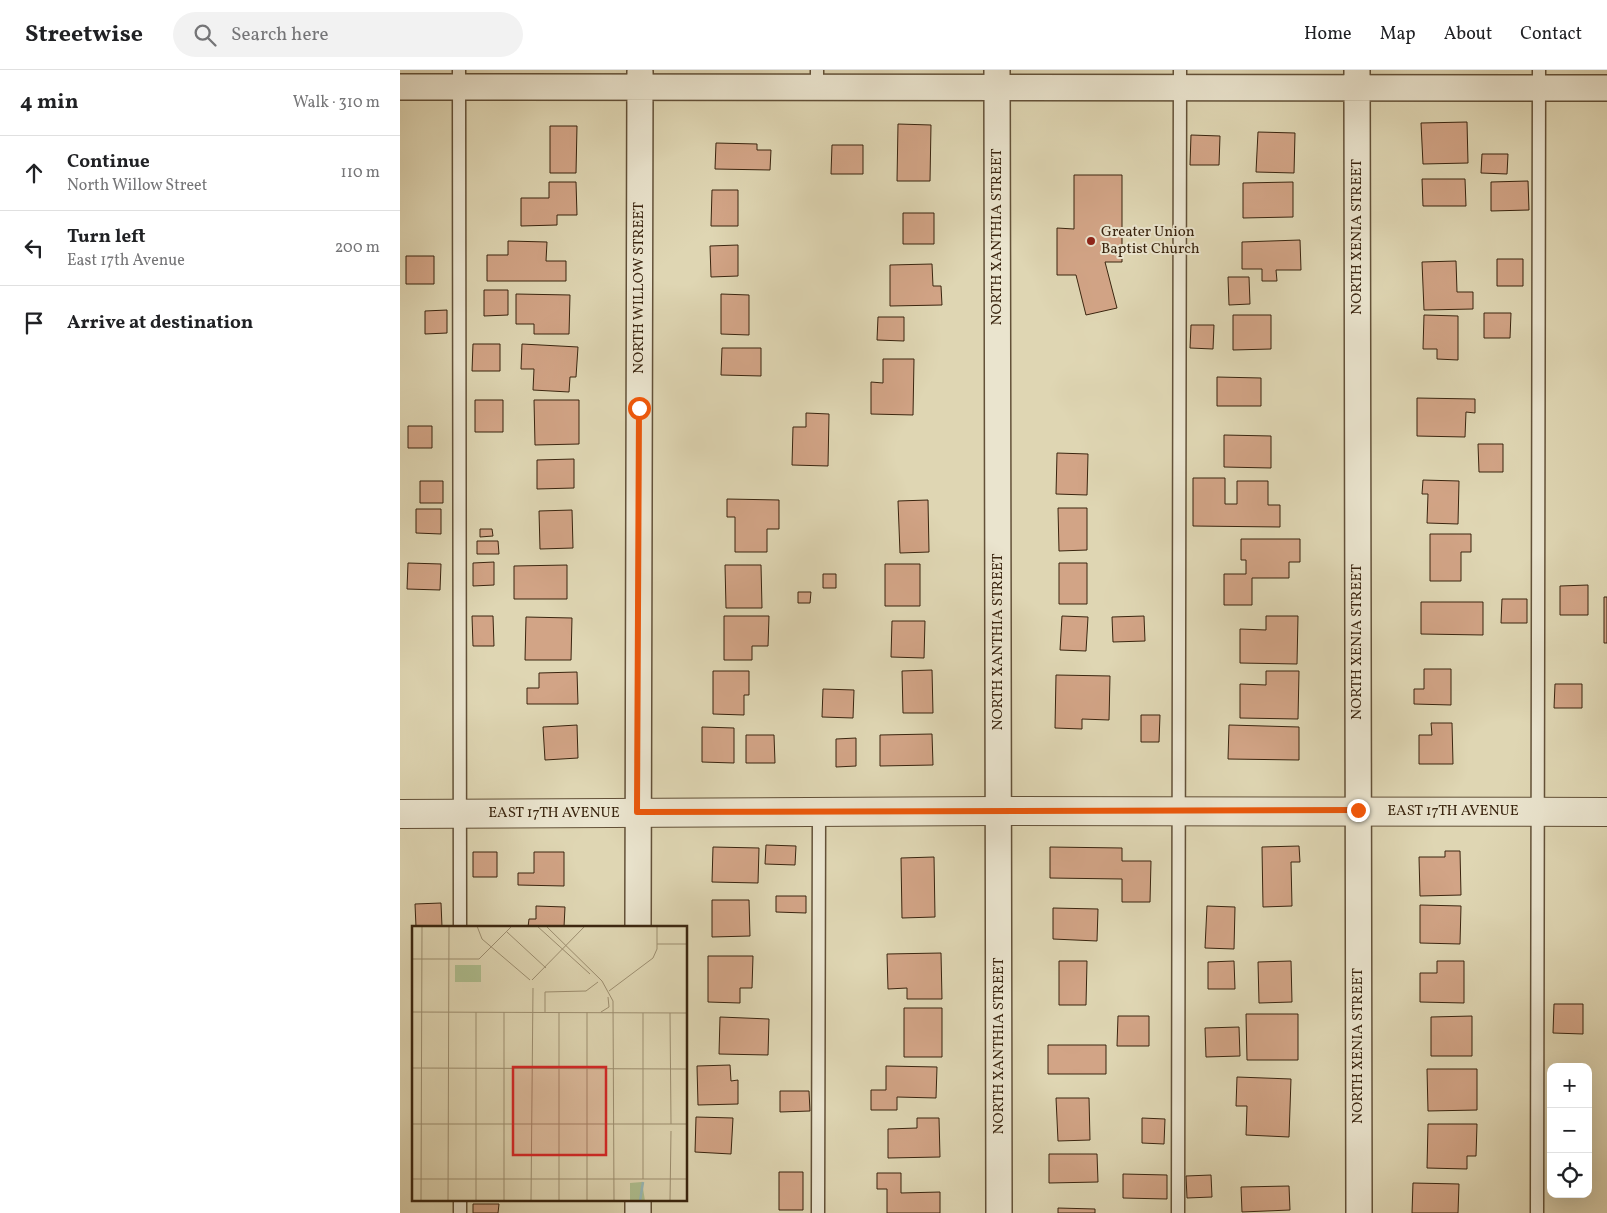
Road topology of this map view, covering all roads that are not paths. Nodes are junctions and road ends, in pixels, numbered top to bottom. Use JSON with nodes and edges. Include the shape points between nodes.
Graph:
{"nodes":[{"id":1,"x":459,"y":79,"type":"edge"},
{"id":2,"x":640,"y":79,"type":"edge"},
{"id":3,"x":817,"y":79,"type":"edge"},
{"id":4,"x":997,"y":79,"type":"edge"},
{"id":5,"x":1180,"y":79,"type":"edge"},
{"id":6,"x":1357,"y":79,"type":"edge"},
{"id":7,"x":1539,"y":79,"type":"edge"},
{"id":8,"x":400,"y":87,"type":"edge"},
{"id":9,"x":1607,"y":88,"type":"edge"},
{"id":10,"x":1358,"y":810,"type":"junction"},
{"id":11,"x":998,"y":811,"type":"junction"},
{"id":12,"x":1179,"y":811,"type":"junction"},
{"id":13,"x":1537,"y":811,"type":"junction"},
{"id":14,"x":637,"y":812,"type":"junction"},
{"id":15,"x":819,"y":812,"type":"junction"},
{"id":16,"x":1607,"y":812,"type":"edge"},
{"id":17,"x":400,"y":814,"type":"edge"},
{"id":18,"x":461,"y":814,"type":"junction"},
{"id":19,"x":460,"y":926,"type":"edge"},
{"id":20,"x":638,"y":926,"type":"edge"},
{"id":21,"x":460,"y":1200,"type":"edge"},
{"id":22,"x":638,"y":1200,"type":"edge"},
{"id":23,"x":460,"y":1213,"type":"edge"},
{"id":24,"x":638,"y":1213,"type":"edge"},
{"id":25,"x":818,"y":1213,"type":"edge"},
{"id":26,"x":999,"y":1213,"type":"edge"},
{"id":27,"x":1178,"y":1213,"type":"edge"},
{"id":28,"x":1359,"y":1213,"type":"edge"},
{"id":29,"x":1537,"y":1213,"type":"edge"}],
"edges":[{"from":1,"to":2,"type":"street"},
{"from":1,"to":8,"type":"street"},
{"from":1,"to":18,"type":"lane"},
{"from":2,"to":3,"type":"street"},
{"from":2,"to":14,"type":"street","name":"NORTH WILLOW STREET"},
{"from":3,"to":4,"type":"street"},
{"from":4,"to":5,"type":"street"},
{"from":4,"to":11,"type":"street","name":"NORTH XANTHIA STREET"},
{"from":5,"to":6,"type":"street"},
{"from":5,"to":12,"type":"lane"},
{"from":6,"to":7,"type":"street"},
{"from":6,"to":10,"type":"street","name":"NORTH XENIA STREET"},
{"from":7,"to":9,"type":"street"},
{"from":7,"to":13,"type":"lane"},
{"from":10,"to":12,"type":"street","name":"EAST 17TH AVENUE"},
{"from":10,"to":13,"type":"street","name":"EAST 17TH AVENUE"},
{"from":10,"to":28,"type":"street","name":"NORTH XENIA STREET"},
{"from":11,"to":12,"type":"street","name":"EAST 17TH AVENUE"},
{"from":11,"to":15,"type":"street","name":"EAST 17TH AVENUE"},
{"from":11,"to":26,"type":"street","name":"NORTH XANTHIA STREET"},
{"from":12,"to":27,"type":"lane"},
{"from":13,"to":16,"type":"street","name":"EAST 17TH AVENUE"},
{"from":13,"to":29,"type":"lane"},
{"from":14,"to":15,"type":"street","name":"EAST 17TH AVENUE"},
{"from":14,"to":18,"type":"street","name":"EAST 17TH AVENUE"},
{"from":14,"to":20,"type":"street","name":"NORTH WILLOW STREET"},
{"from":15,"to":25,"type":"lane"},
{"from":17,"to":18,"type":"street","name":"EAST 17TH AVENUE"},
{"from":18,"to":19,"type":"lane"},
{"from":21,"to":23,"type":"lane"},
{"from":22,"to":24,"type":"street"}]}
